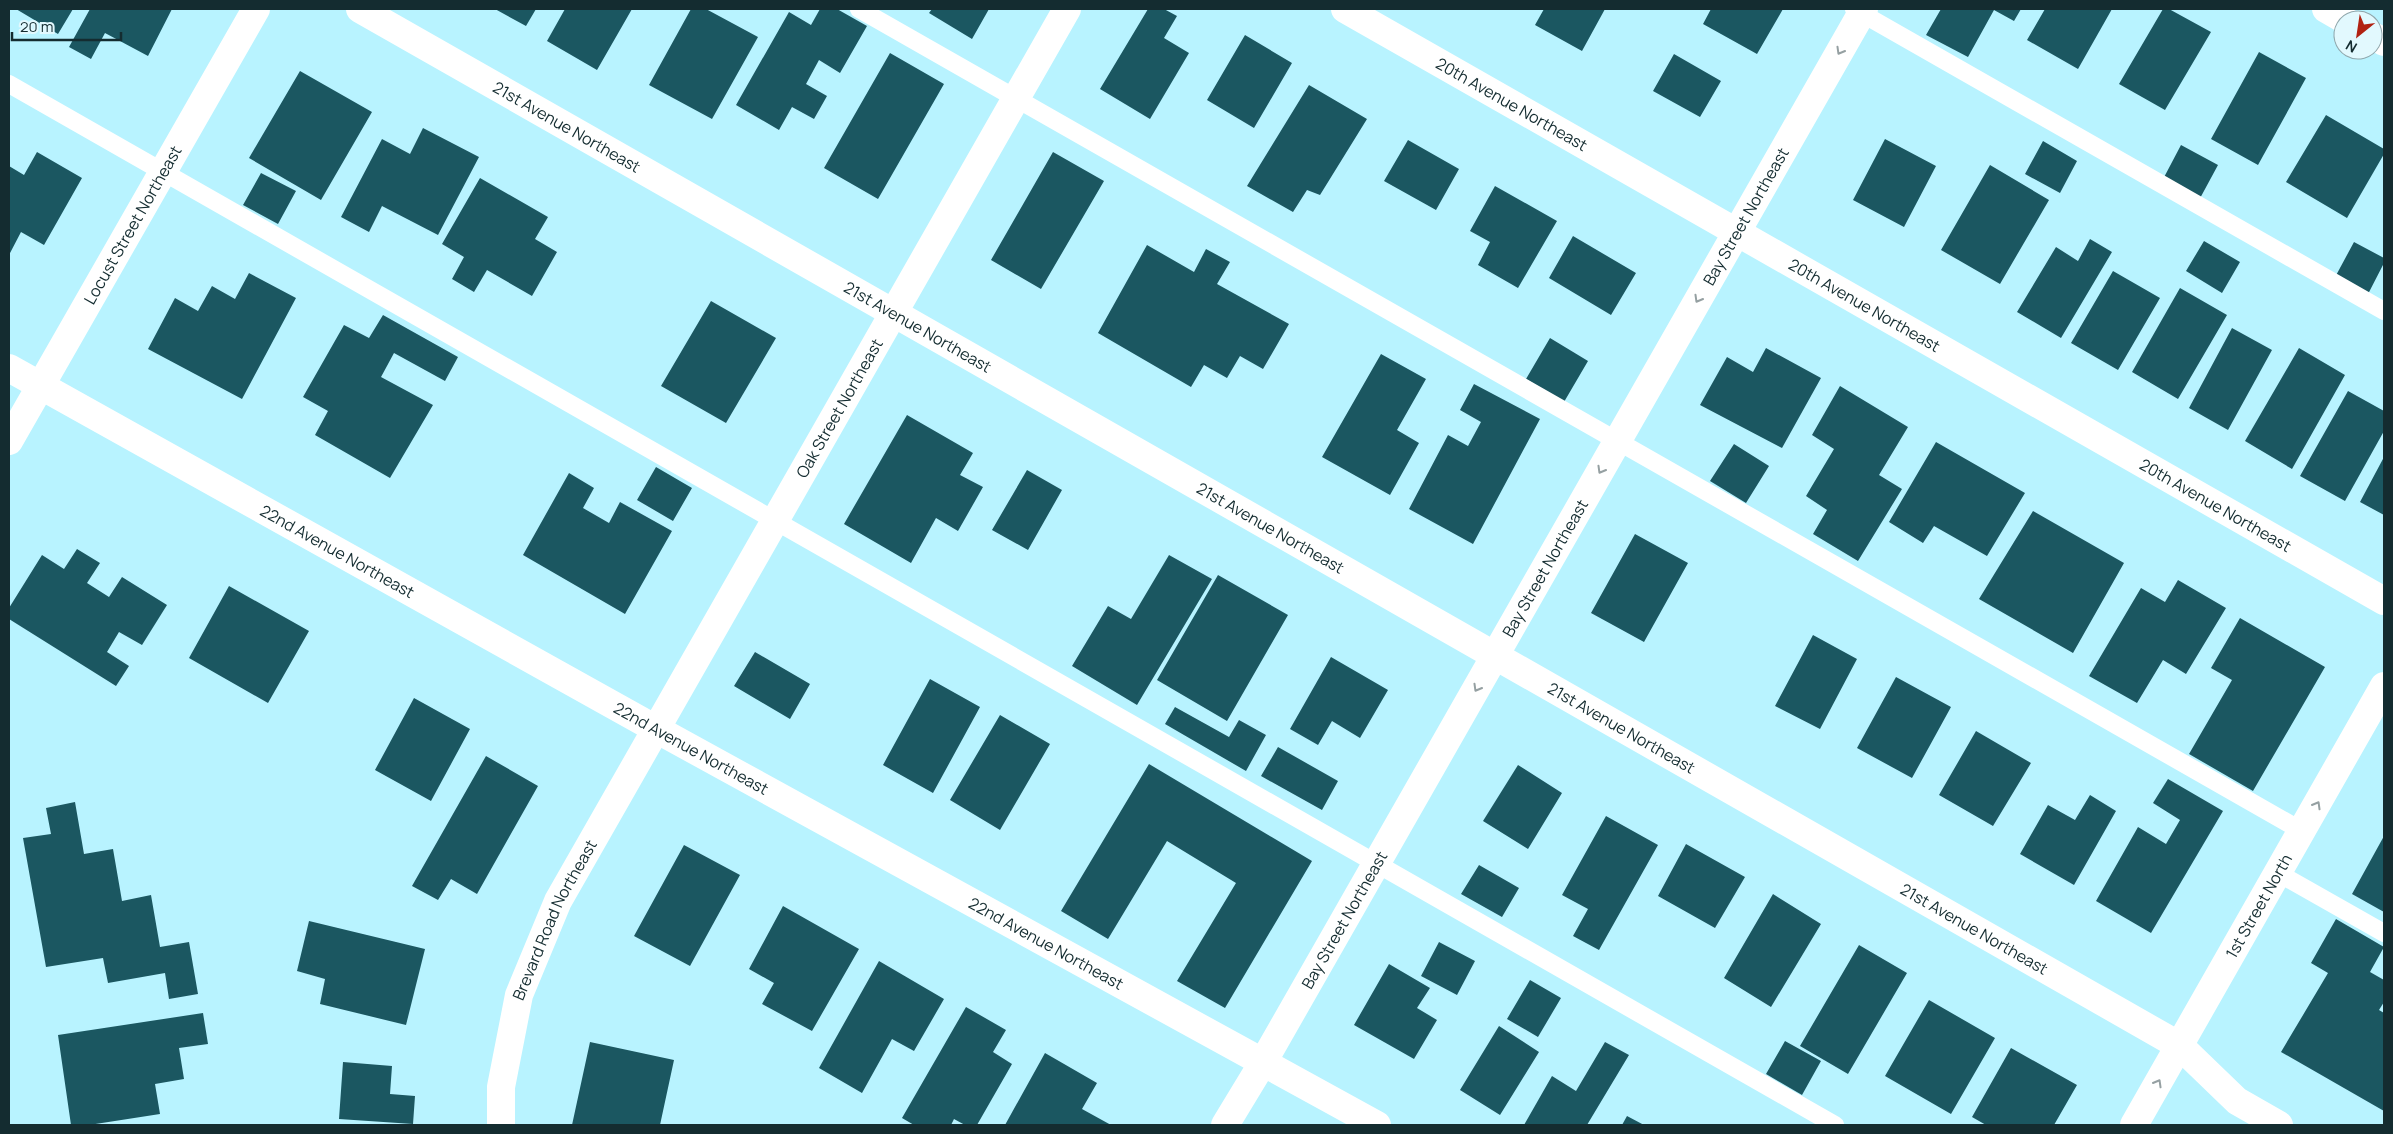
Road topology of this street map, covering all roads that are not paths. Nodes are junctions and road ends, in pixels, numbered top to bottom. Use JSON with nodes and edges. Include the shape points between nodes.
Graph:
{"nodes":[{"id":1,"x":256,"y":9,"type":"edge"},
{"id":2,"x":360,"y":9,"type":"edge"},
{"id":3,"x":859,"y":9,"type":"edge"},
{"id":4,"x":1067,"y":9,"type":"edge"},
{"id":5,"x":1344,"y":9,"type":"edge"},
{"id":6,"x":1860,"y":10,"type":"edge"},
{"id":7,"x":9,"y":84,"type":"edge"},
{"id":8,"x":1016,"y":98,"type":"junction"},
{"id":9,"x":163,"y":172,"type":"junction"},
{"id":10,"x":1736,"y":232,"type":"junction"},
{"id":11,"x":2384,"y":311,"type":"edge"},
{"id":12,"x":894,"y":312,"type":"junction"},
{"id":13,"x":9,"y":368,"type":"edge"},
{"id":14,"x":40,"y":387,"type":"junction"},
{"id":15,"x":9,"y":441,"type":"edge"},
{"id":16,"x":1618,"y":441,"type":"junction"},
{"id":17,"x":775,"y":521,"type":"junction"},
{"id":18,"x":2384,"y":601,"type":"edge"},
{"id":19,"x":1495,"y":656,"type":"junction"},
{"id":20,"x":2384,"y":687,"type":"edge"},
{"id":21,"x":656,"y":729,"type":"junction"},
{"id":22,"x":2302,"y":831,"type":"junction"},
{"id":23,"x":1376,"y":864,"type":"junction"},
{"id":24,"x":2278,"y":873,"type":"junction"},
{"id":25,"x":2384,"y":933,"type":"edge"},
{"id":26,"x":2180,"y":1046,"type":"junction"},
{"id":27,"x":1262,"y":1064,"type":"junction"},
{"id":28,"x":501,"y":1125,"type":"edge"},
{"id":29,"x":1225,"y":1125,"type":"edge"},
{"id":30,"x":1377,"y":1125,"type":"edge"},
{"id":31,"x":1835,"y":1125,"type":"edge"},
{"id":32,"x":2134,"y":1125,"type":"edge"},
{"id":33,"x":2279,"y":1125,"type":"edge"}],
"edges":[{"from":1,"to":9,"type":"street","name":"Locust Street Northeast"},
{"from":2,"to":12,"type":"street","name":"21st Avenue Northeast"},
{"from":3,"to":8,"type":"lane"},
{"from":4,"to":8,"type":"street","name":"Oak Street Northeast"},
{"from":5,"to":10,"type":"street","name":"20th Avenue Northeast"},
{"from":6,"to":10,"type":"street","name":"Bay Street Northeast","one_way":true},
{"from":6,"to":11,"type":"lane"},
{"from":7,"to":9,"type":"lane"},
{"from":8,"to":12,"type":"street","name":"Oak Street Northeast"},
{"from":8,"to":16,"type":"lane"},
{"from":9,"to":14,"type":"street","name":"Locust Street Northeast"},
{"from":9,"to":17,"type":"lane"},
{"from":10,"to":16,"type":"street","name":"Bay Street Northeast","one_way":true},
{"from":10,"to":18,"type":"street","name":"20th Avenue Northeast"},
{"from":12,"to":17,"type":"street","name":"Oak Street Northeast"},
{"from":12,"to":19,"type":"street","name":"21st Avenue Northeast"},
{"from":13,"to":14,"type":"street","name":"22nd Avenue Northeast"},
{"from":14,"to":15,"type":"street","name":"Locust Street Northeast"},
{"from":14,"to":21,"type":"street","name":"22nd Avenue Northeast"},
{"from":16,"to":19,"type":"street","name":"Bay Street Northeast","one_way":true},
{"from":16,"to":22,"type":"lane"},
{"from":17,"to":21,"type":"street","name":"Oak Street Northeast"},
{"from":17,"to":23,"type":"lane"},
{"from":19,"to":23,"type":"street","name":"Bay Street Northeast","one_way":true},
{"from":19,"to":26,"type":"street","name":"21st Avenue Northeast"},
{"from":22,"to":20,"type":"street","name":"1st Street North","one_way":true},
{"from":21,"to":27,"type":"street","name":"22nd Avenue Northeast"},
{"from":21,"to":28,"type":"street","name":"Brevard Road Northeast","via":[[558,901],[519,995],[501,1087]]},
{"from":22,"to":24,"type":"street","name":"1st Street North"},
{"from":23,"to":27,"type":"street","name":"Bay Street Northeast"},
{"from":23,"to":31,"type":"lane"},
{"from":24,"to":25,"type":"lane"},
{"from":24,"to":26,"type":"street","name":"1st Street North"},
{"from":32,"to":26,"type":"street","name":"1st Street North","one_way":true},
{"from":26,"to":33,"type":"street","name":"21st Avenue Northeast","via":[[2237,1101]]},
{"from":27,"to":29,"type":"street","name":"Bay Street Northeast"},
{"from":27,"to":30,"type":"street","name":"22nd Avenue Northeast"}]}
